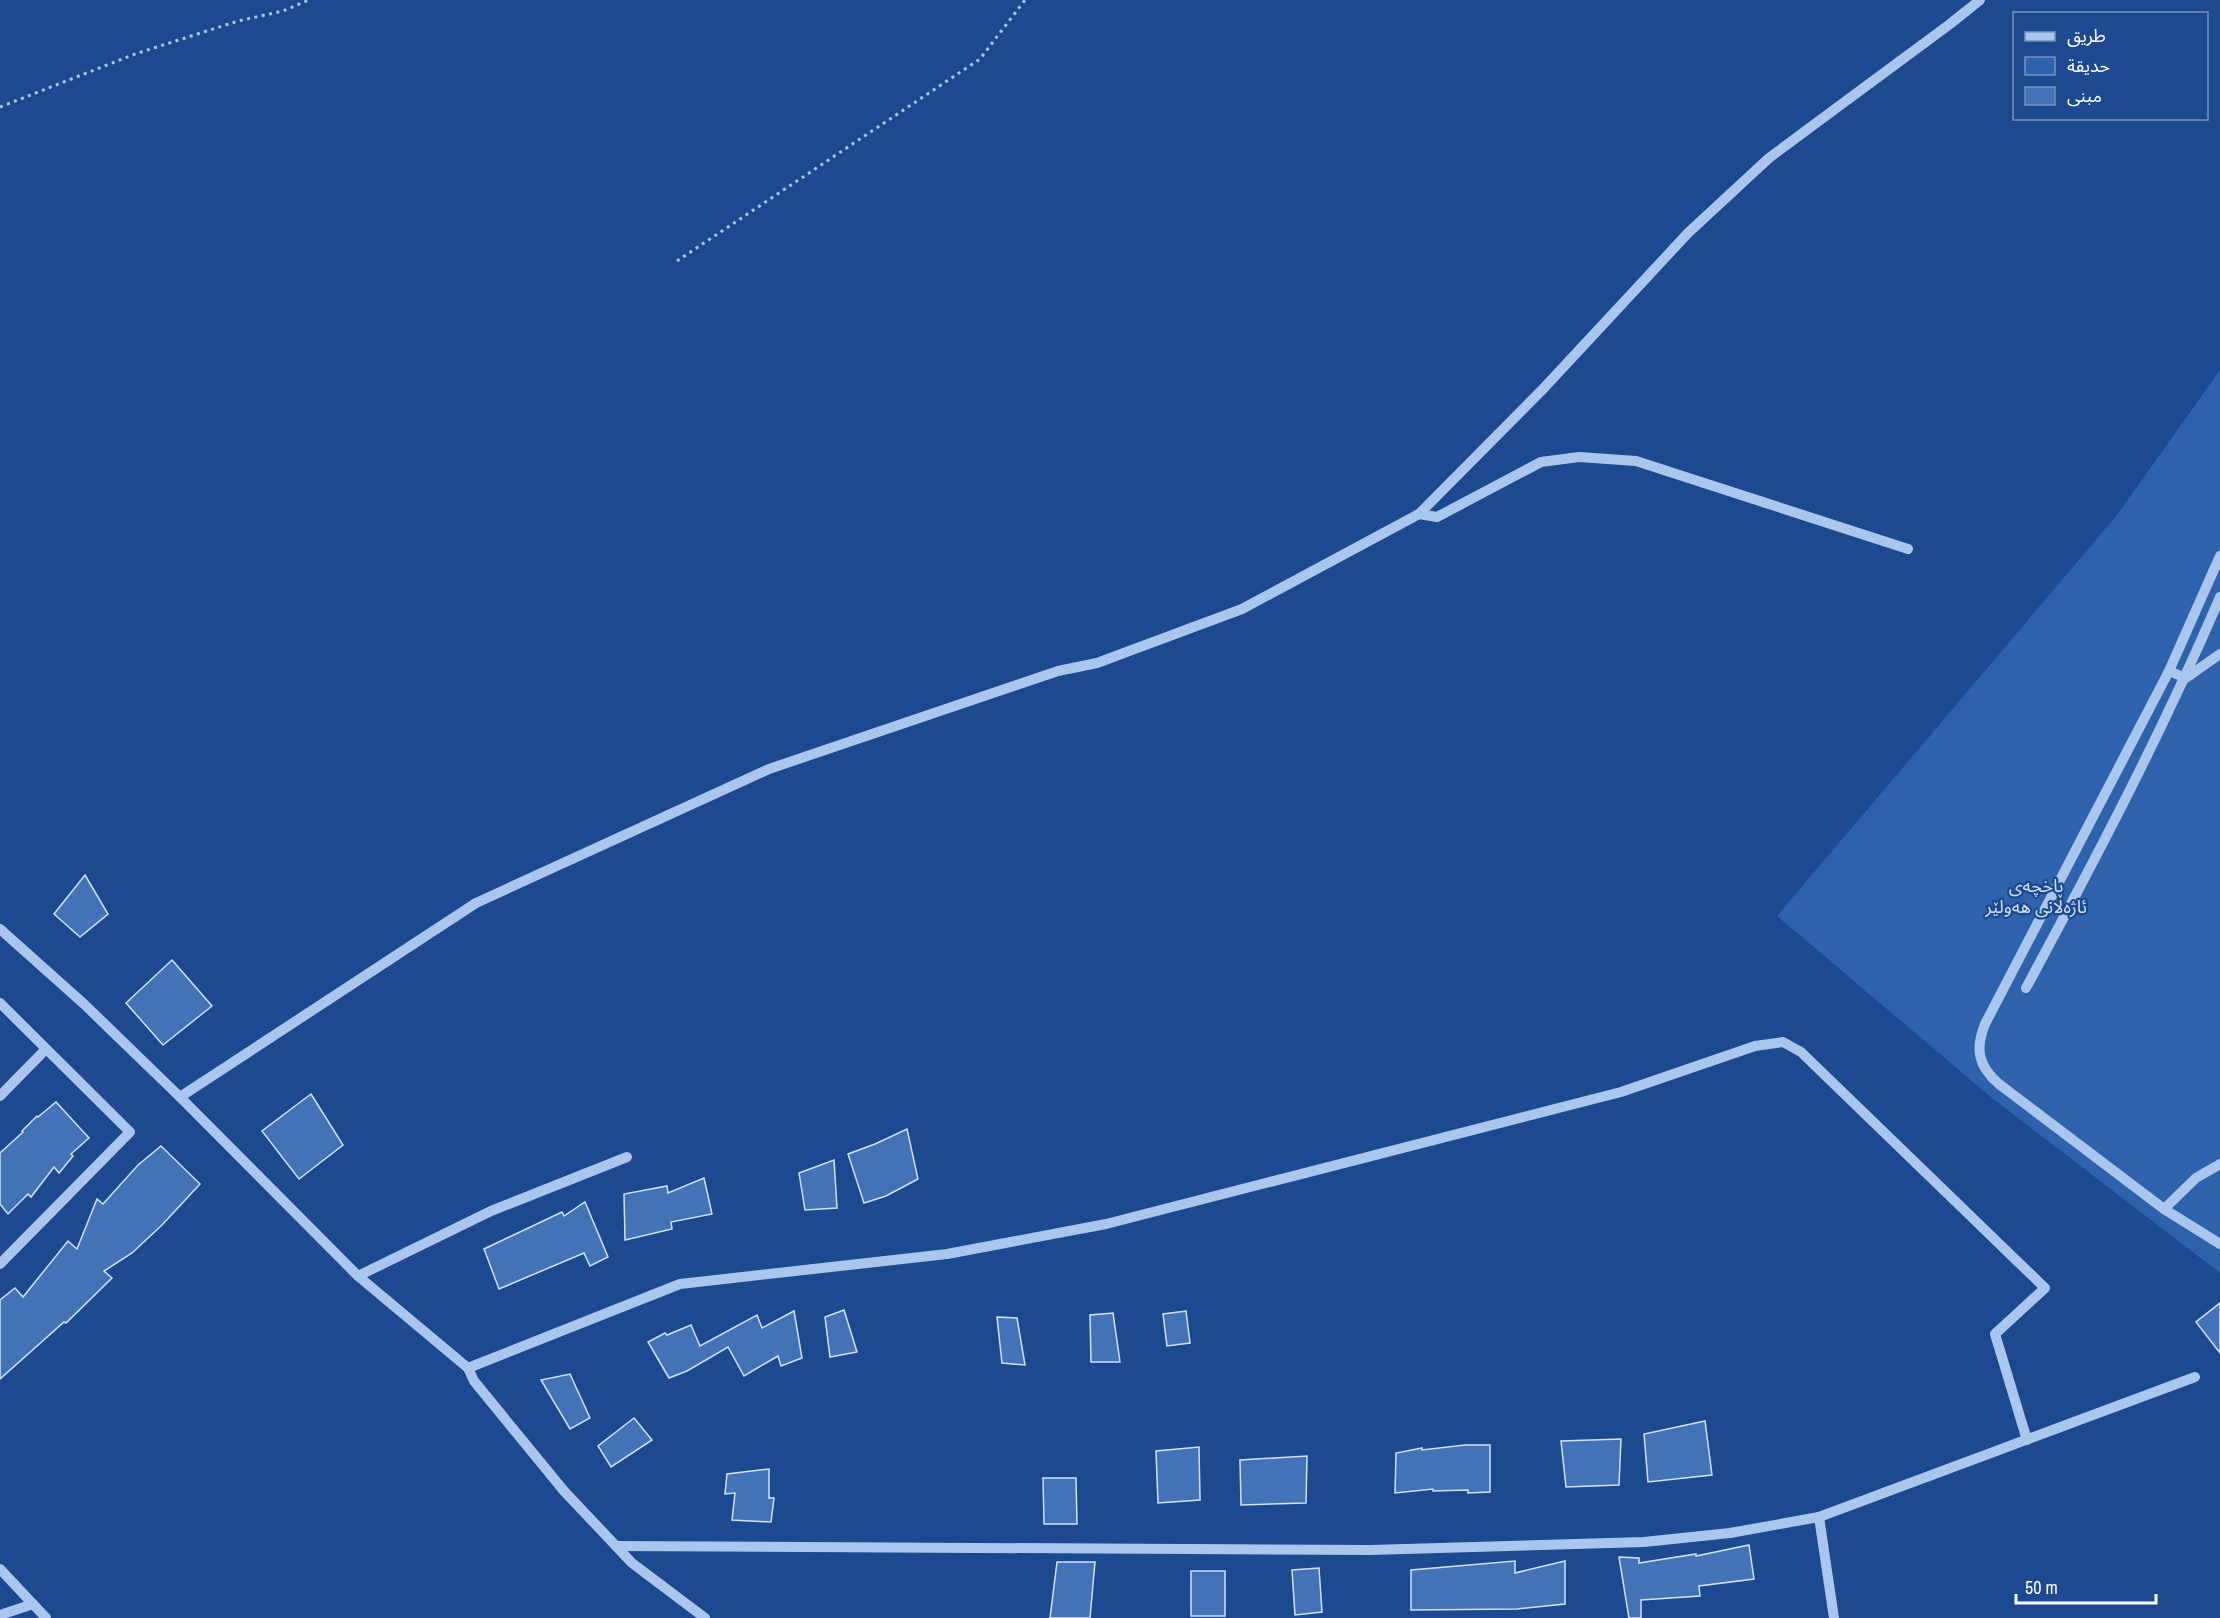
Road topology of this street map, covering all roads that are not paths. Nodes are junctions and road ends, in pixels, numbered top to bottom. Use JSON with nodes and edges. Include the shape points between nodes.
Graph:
{"nodes":[{"id":1,"x":1980,"y":0,"type":"edge"},
{"id":2,"x":1419,"y":514,"type":"junction"},
{"id":3,"x":1908,"y":549,"type":"dead end"},
{"id":4,"x":2220,"y":556,"type":"edge"},
{"id":5,"x":2220,"y":597,"type":"edge"},
{"id":6,"x":2220,"y":654,"type":"edge"},
{"id":7,"x":2169,"y":671,"type":"junction"},
{"id":8,"x":2186,"y":678,"type":"junction"},
{"id":9,"x":0,"y":930,"type":"edge"},
{"id":10,"x":2026,"y":988,"type":"dead end"},
{"id":11,"x":0,"y":1003,"type":"edge"},
{"id":12,"x":46,"y":1049,"type":"junction"},
{"id":13,"x":0,"y":1096,"type":"edge"},
{"id":14,"x":180,"y":1097,"type":"junction"},
{"id":15,"x":627,"y":1157,"type":"dead end"},
{"id":16,"x":2220,"y":1164,"type":"edge"},
{"id":17,"x":2164,"y":1209,"type":"junction"},
{"id":18,"x":2220,"y":1245,"type":"edge"},
{"id":19,"x":0,"y":1264,"type":"edge"},
{"id":20,"x":358,"y":1276,"type":"junction"},
{"id":21,"x":468,"y":1368,"type":"junction"},
{"id":22,"x":2195,"y":1377,"type":"dead end"},
{"id":23,"x":2027,"y":1440,"type":"junction"},
{"id":24,"x":1819,"y":1517,"type":"junction"},
{"id":25,"x":616,"y":1546,"type":"junction"},
{"id":26,"x":0,"y":1569,"type":"edge"},
{"id":27,"x":33,"y":1604,"type":"junction"},
{"id":28,"x":0,"y":1615,"type":"edge"},
{"id":29,"x":46,"y":1618,"type":"edge"},
{"id":30,"x":705,"y":1618,"type":"edge"},
{"id":31,"x":1834,"y":1618,"type":"edge"}],
"edges":[{"from":1,"to":2,"type":"street","via":[[1768,158],[1688,233],[1543,389]]},
{"from":2,"to":3,"type":"street","via":[[1437,517],[1541,462],[1579,457],[1636,461]]},
{"from":2,"to":14,"type":"street","via":[[1242,609],[1097,663],[1058,671],[769,769],[476,903]]},
{"from":4,"to":7,"type":"street"},
{"from":5,"to":8,"type":"street"},
{"from":6,"to":8,"type":"street"},
{"from":7,"to":8,"type":"street"},
{"from":7,"to":17,"type":"street","via":[[1985,1023],[1978,1047],[1984,1068],[1999,1084]]},
{"from":8,"to":10,"type":"street","via":[[2112,828]]},
{"from":9,"to":14,"type":"street"},
{"from":11,"to":12,"type":"street"},
{"from":12,"to":13,"type":"street"},
{"from":12,"to":19,"type":"street","via":[[130,1132]]},
{"from":14,"to":20,"type":"street"},
{"from":15,"to":20,"type":"street","via":[[490,1211]]},
{"from":16,"to":17,"type":"street","via":[[2196,1178]]},
{"from":17,"to":18,"type":"street"},
{"from":20,"to":21,"type":"street"},
{"from":21,"to":23,"type":"street","via":[[680,1284],[947,1254],[1106,1224],[1621,1092],[1755,1046],[1783,1042],[1801,1052],[2045,1288],[1995,1334]]},
{"from":21,"to":25,"type":"street","via":[[474,1382],[564,1491]]},
{"from":22,"to":23,"type":"street"},
{"from":23,"to":24,"type":"street"},
{"from":24,"to":25,"type":"street","via":[[1730,1533],[1644,1542],[1370,1550]]},
{"from":24,"to":31,"type":"street"},
{"from":25,"to":30,"type":"street","via":[[632,1563]]},
{"from":26,"to":27,"type":"street"},
{"from":27,"to":28,"type":"street"},
{"from":27,"to":29,"type":"street"}]}
